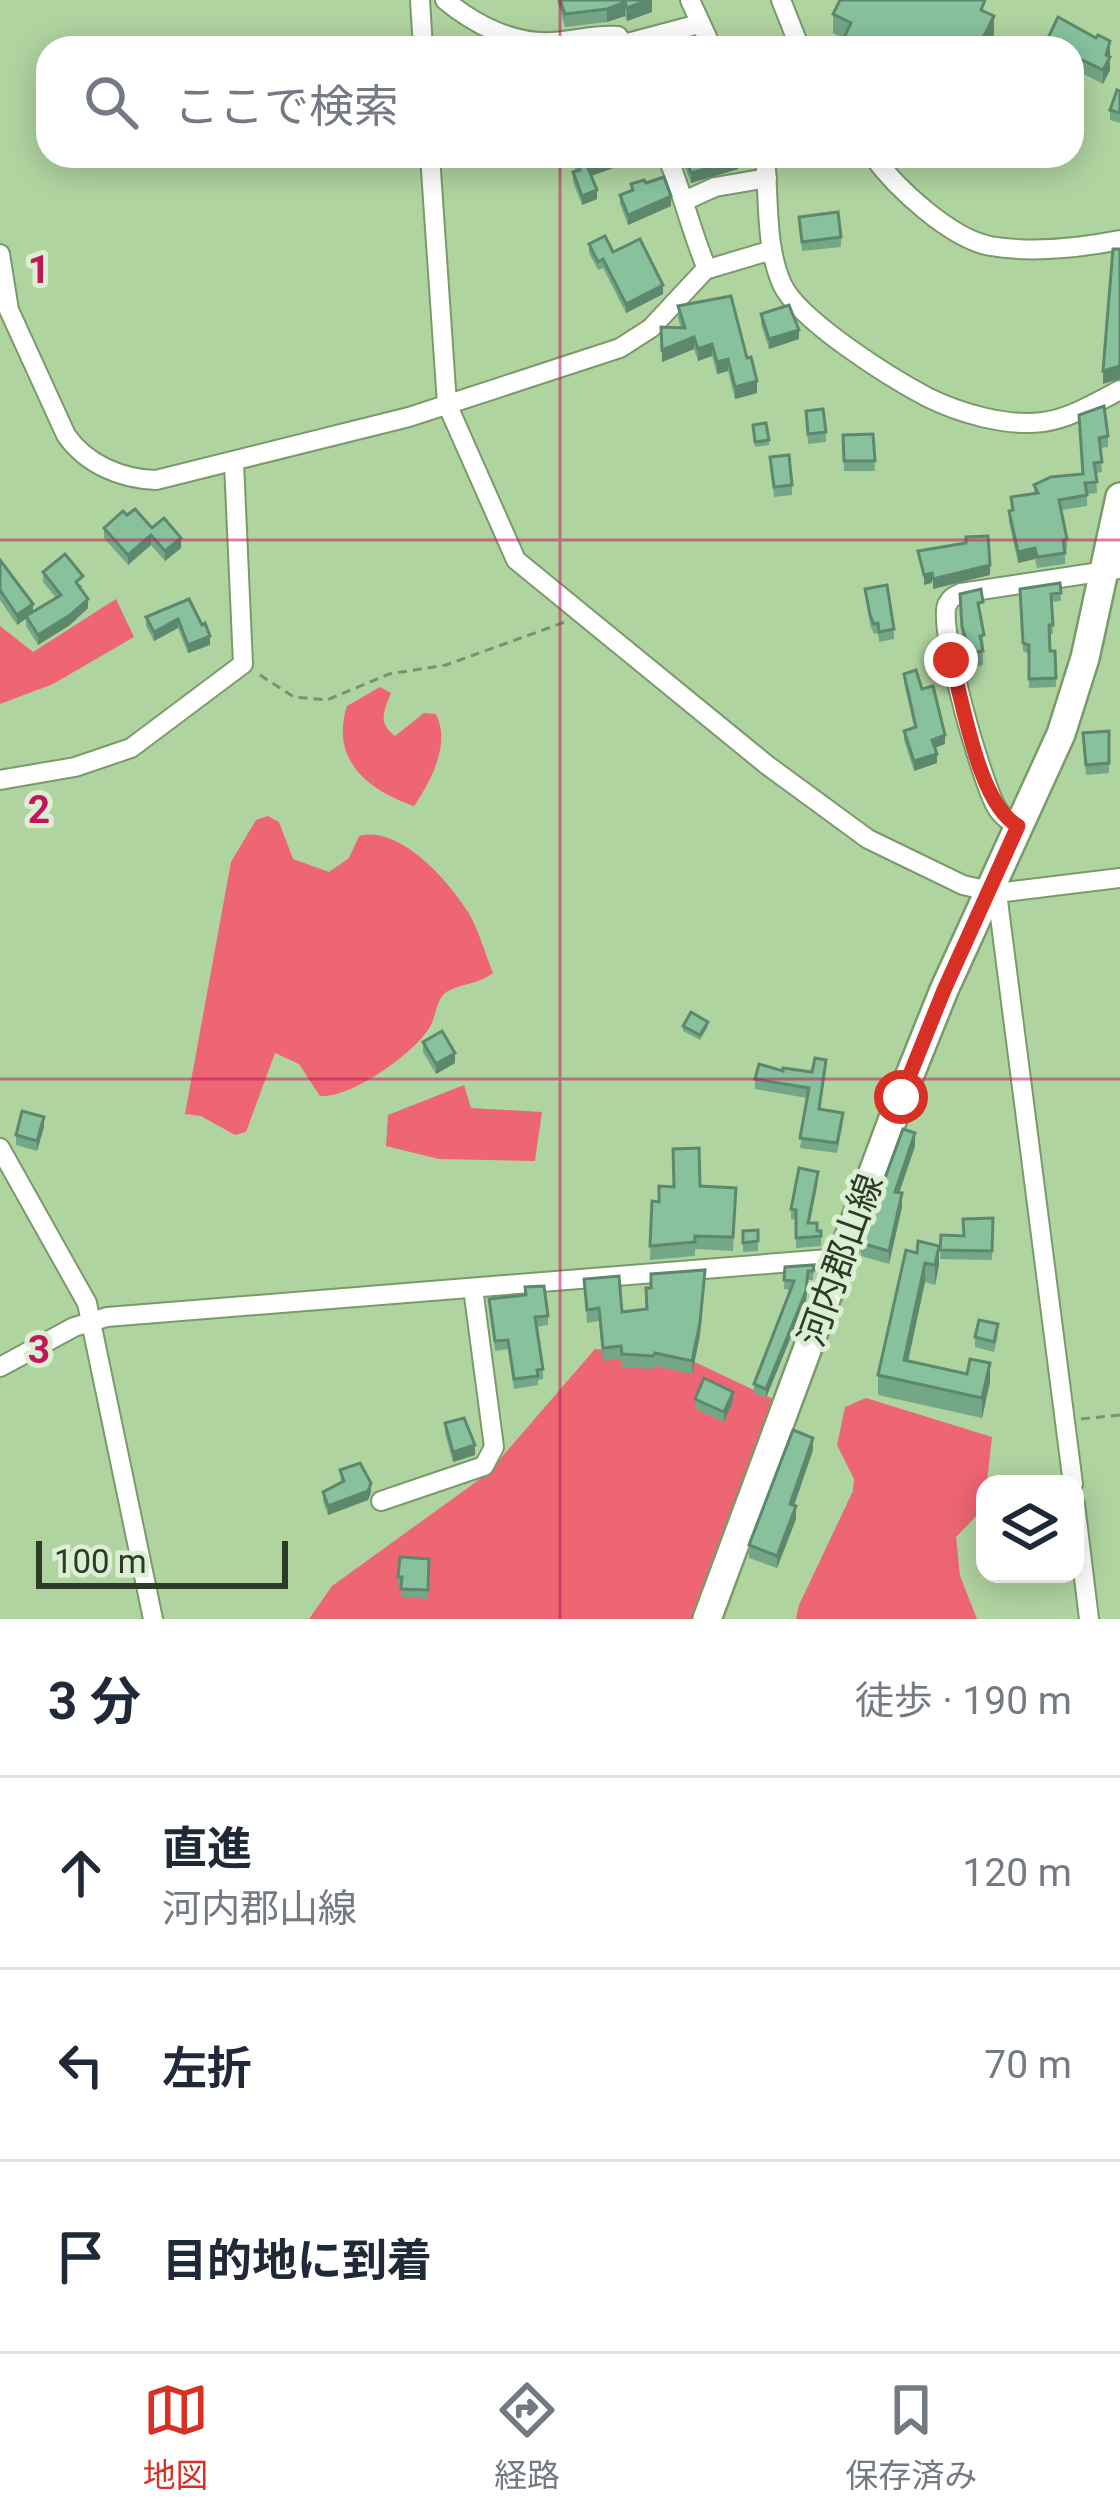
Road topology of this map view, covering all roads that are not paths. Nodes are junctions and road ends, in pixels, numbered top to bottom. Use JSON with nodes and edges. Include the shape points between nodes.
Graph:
{"nodes":[{"id":1,"x":420,"y":0,"type":"edge"},
{"id":2,"x":445,"y":0,"type":"edge"},
{"id":3,"x":690,"y":0,"type":"edge"},
{"id":4,"x":781,"y":0,"type":"edge"},
{"id":5,"x":699,"y":24,"type":"junction"},
{"id":6,"x":422,"y":36,"type":"edge"},
{"id":7,"x":519,"y":36,"type":"edge"},
{"id":8,"x":659,"y":36,"type":"edge"},
{"id":9,"x":706,"y":36,"type":"edge"},
{"id":10,"x":795,"y":36,"type":"edge"},
{"id":11,"x":431,"y":168,"type":"edge"},
{"id":12,"x":672,"y":168,"type":"edge"},
{"id":13,"x":766,"y":168,"type":"edge"},
{"id":14,"x":884,"y":168,"type":"edge"},
{"id":15,"x":767,"y":178,"type":"junction"},
{"id":16,"x":684,"y":201,"type":"junction"},
{"id":17,"x":1120,"y":240,"type":"edge"},
{"id":18,"x":772,"y":250,"type":"junction"},
{"id":19,"x":0,"y":254,"type":"edge"},
{"id":20,"x":707,"y":269,"type":"junction"},
{"id":21,"x":1120,"y":390,"type":"edge"},
{"id":22,"x":447,"y":404,"type":"junction"},
{"id":23,"x":234,"y":463,"type":"junction"},
{"id":24,"x":1120,"y":497,"type":"edge"},
{"id":25,"x":1112,"y":571,"type":"edge"},
{"id":26,"x":0,"y":780,"type":"edge"},
{"id":27,"x":1018,"y":826,"type":"junction"},
{"id":28,"x":1120,"y":878,"type":"edge"},
{"id":29,"x":993,"y":892,"type":"junction"},
{"id":30,"x":0,"y":1148,"type":"edge"},
{"id":31,"x":841,"y":1258,"type":"junction"},
{"id":32,"x":473,"y":1288,"type":"junction"},
{"id":33,"x":90,"y":1321,"type":"junction"},
{"id":34,"x":0,"y":1367,"type":"edge"},
{"id":35,"x":1072,"y":1475,"type":"edge"},
{"id":36,"x":382,"y":1501,"type":"dead end"},
{"id":37,"x":1084,"y":1578,"type":"edge"},
{"id":38,"x":153,"y":1619,"type":"edge"},
{"id":39,"x":706,"y":1619,"type":"edge"},
{"id":40,"x":1089,"y":1619,"type":"edge"}],
"edges":[{"from":1,"to":6,"type":"street"},
{"from":2,"to":7,"type":"street","via":[[494,31]]},
{"from":3,"to":5,"type":"street"},
{"from":4,"to":10,"type":"street"},
{"from":5,"to":8,"type":"street"},
{"from":5,"to":9,"type":"street"},
{"from":11,"to":22,"type":"street"},
{"from":12,"to":16,"type":"street"},
{"from":13,"to":15,"type":"street"},
{"from":14,"to":17,"type":"street","via":[[909,196],[990,246]]},
{"from":15,"to":16,"type":"street"},
{"from":15,"to":18,"type":"street"},
{"from":16,"to":20,"type":"street"},
{"from":18,"to":20,"type":"street"},
{"from":18,"to":21,"type":"street","via":[[782,284],[803,313],[931,399],[995,419],[1043,422]]},
{"from":19,"to":23,"type":"street","via":[[9,310],[74,447],[140,479]]},
{"from":20,"to":22,"type":"street","via":[[651,328],[620,348]]},
{"from":22,"to":23,"type":"street"},
{"from":22,"to":29,"type":"street","via":[[516,560],[843,824],[963,885]]},
{"from":23,"to":26,"type":"street","via":[[243,664],[131,748]]},
{"from":24,"to":25,"type":"main road","name":"河内郡山線"},
{"from":25,"to":27,"type":"main road","name":"河内郡山線","via":[[1060,734]]},
{"from":25,"to":27,"type":"street","via":[[961,593],[946,609],[951,660],[990,795]]},
{"from":27,"to":29,"type":"main road","name":"河内郡山線"},
{"from":28,"to":29,"type":"street"},
{"from":29,"to":31,"type":"main road","name":"河内郡山線","via":[[935,1012]]},
{"from":29,"to":35,"type":"street"},
{"from":30,"to":33,"type":"street","via":[[79,1282]]},
{"from":31,"to":32,"type":"street"},
{"from":31,"to":39,"type":"main road","name":"河内郡山線"},
{"from":32,"to":33,"type":"street"},
{"from":32,"to":36,"type":"street","via":[[492,1458]]},
{"from":33,"to":34,"type":"street"},
{"from":33,"to":38,"type":"street"},
{"from":37,"to":40,"type":"street"}]}
